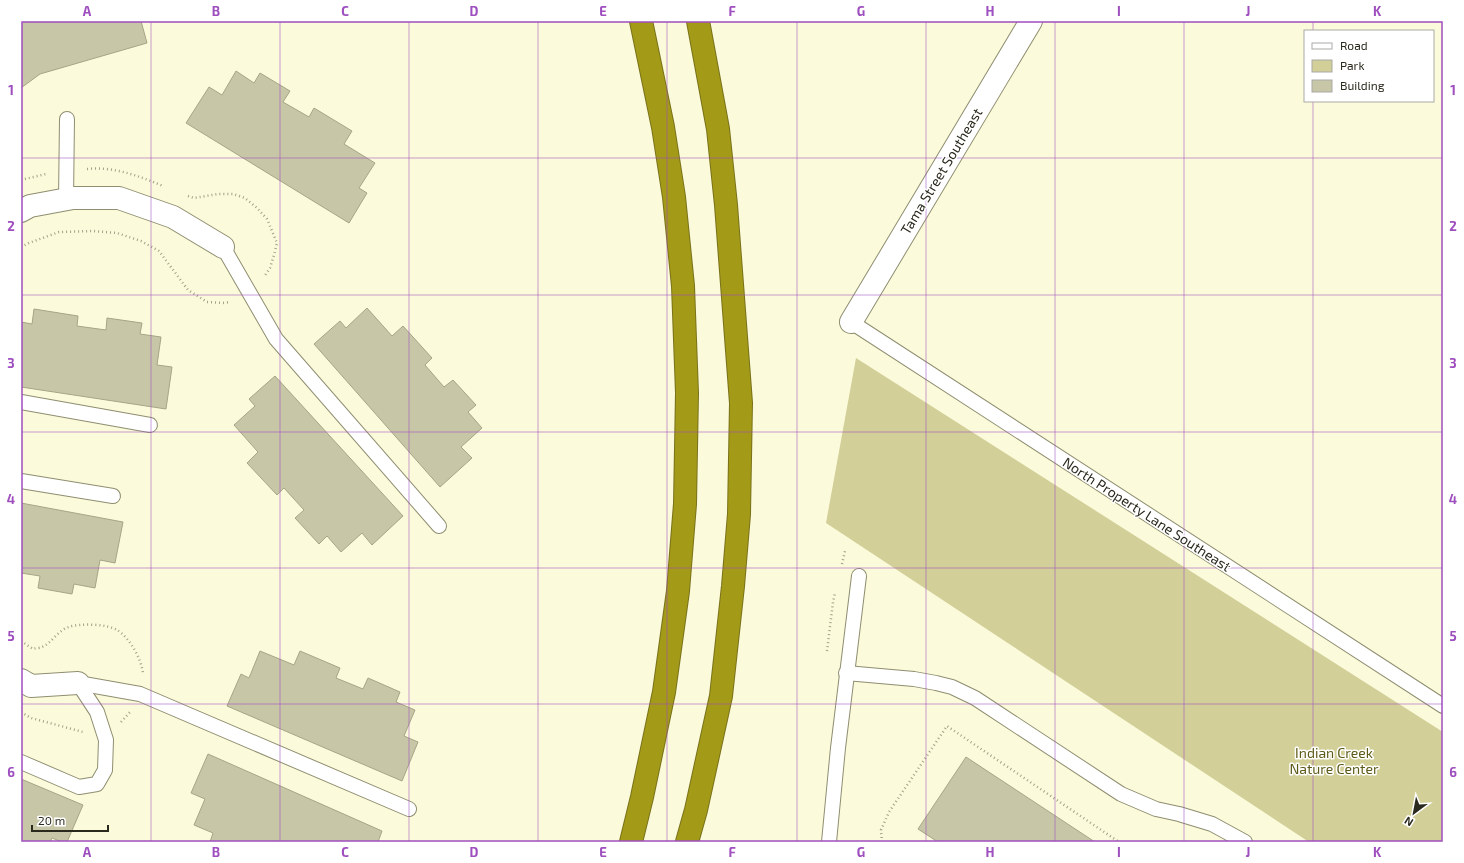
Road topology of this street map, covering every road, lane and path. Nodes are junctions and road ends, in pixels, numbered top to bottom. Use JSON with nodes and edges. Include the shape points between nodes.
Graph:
{"nodes":[{"id":1,"x":641,"y":21,"type":"edge"},
{"id":2,"x":698,"y":21,"type":"edge"},
{"id":3,"x":1031,"y":21,"type":"edge"},
{"id":4,"x":67,"y":119,"type":"dead end"},
{"id":5,"x":66,"y":199,"type":"junction"},
{"id":6,"x":21,"y":211,"type":"edge"},
{"id":7,"x":223,"y":247,"type":"joint"},
{"id":8,"x":851,"y":322,"type":"joint"},
{"id":9,"x":21,"y":402,"type":"edge"},
{"id":10,"x":150,"y":425,"type":"dead end"},
{"id":11,"x":21,"y":481,"type":"edge"},
{"id":12,"x":113,"y":496,"type":"dead end"},
{"id":13,"x":439,"y":526,"type":"dead end"},
{"id":14,"x":859,"y":576,"type":"dead end"},
{"id":15,"x":846,"y":673,"type":"junction"},
{"id":16,"x":21,"y":680,"type":"edge"},
{"id":17,"x":78,"y":683,"type":"junction"},
{"id":18,"x":1443,"y":706,"type":"edge"},
{"id":19,"x":21,"y":762,"type":"edge"},
{"id":20,"x":410,"y":809,"type":"dead end"},
{"id":21,"x":631,"y":842,"type":"edge"},
{"id":22,"x":687,"y":842,"type":"edge"},
{"id":23,"x":829,"y":842,"type":"edge"},
{"id":24,"x":882,"y":842,"type":"edge"},
{"id":25,"x":1119,"y":842,"type":"edge"},
{"id":26,"x":1245,"y":842,"type":"edge"}],
"edges":[{"from":1,"to":21,"type":"highway","via":[[674,197],[683,286],[687,393],[685,504],[678,591],[664,692]]},
{"from":2,"to":22,"type":"highway","via":[[718,129],[741,411],[739,514],[721,696]]},
{"from":3,"to":8,"type":"street","name":"Tama Street Southeast"},
{"from":4,"to":5,"type":"lane"},
{"from":5,"to":6,"type":"street","via":[[30,206]]},
{"from":5,"to":7,"type":"street","via":[[119,198],[173,217]]},
{"from":7,"to":13,"type":"lane","via":[[276,339]]},
{"from":8,"to":18,"type":"lane","name":"North Property Lane Southeast"},
{"from":9,"to":10,"type":"lane"},
{"from":11,"to":12,"type":"lane"},
{"from":14,"to":15,"type":"lane"},
{"from":15,"to":23,"type":"lane"},
{"from":15,"to":26,"type":"lane","via":[[914,679],[952,687],[974,698],[1121,794],[1156,810],[1212,824]]},
{"from":16,"to":17,"type":"street","via":[[31,686]]},
{"from":17,"to":19,"type":"lane","via":[[97,712],[106,740],[105,770],[97,784],[78,787]]},
{"from":17,"to":20,"type":"lane","via":[[140,694]]},
{"from":24,"to":25,"type":"path","via":[[881,830],[889,812],[947,726]]}]}
